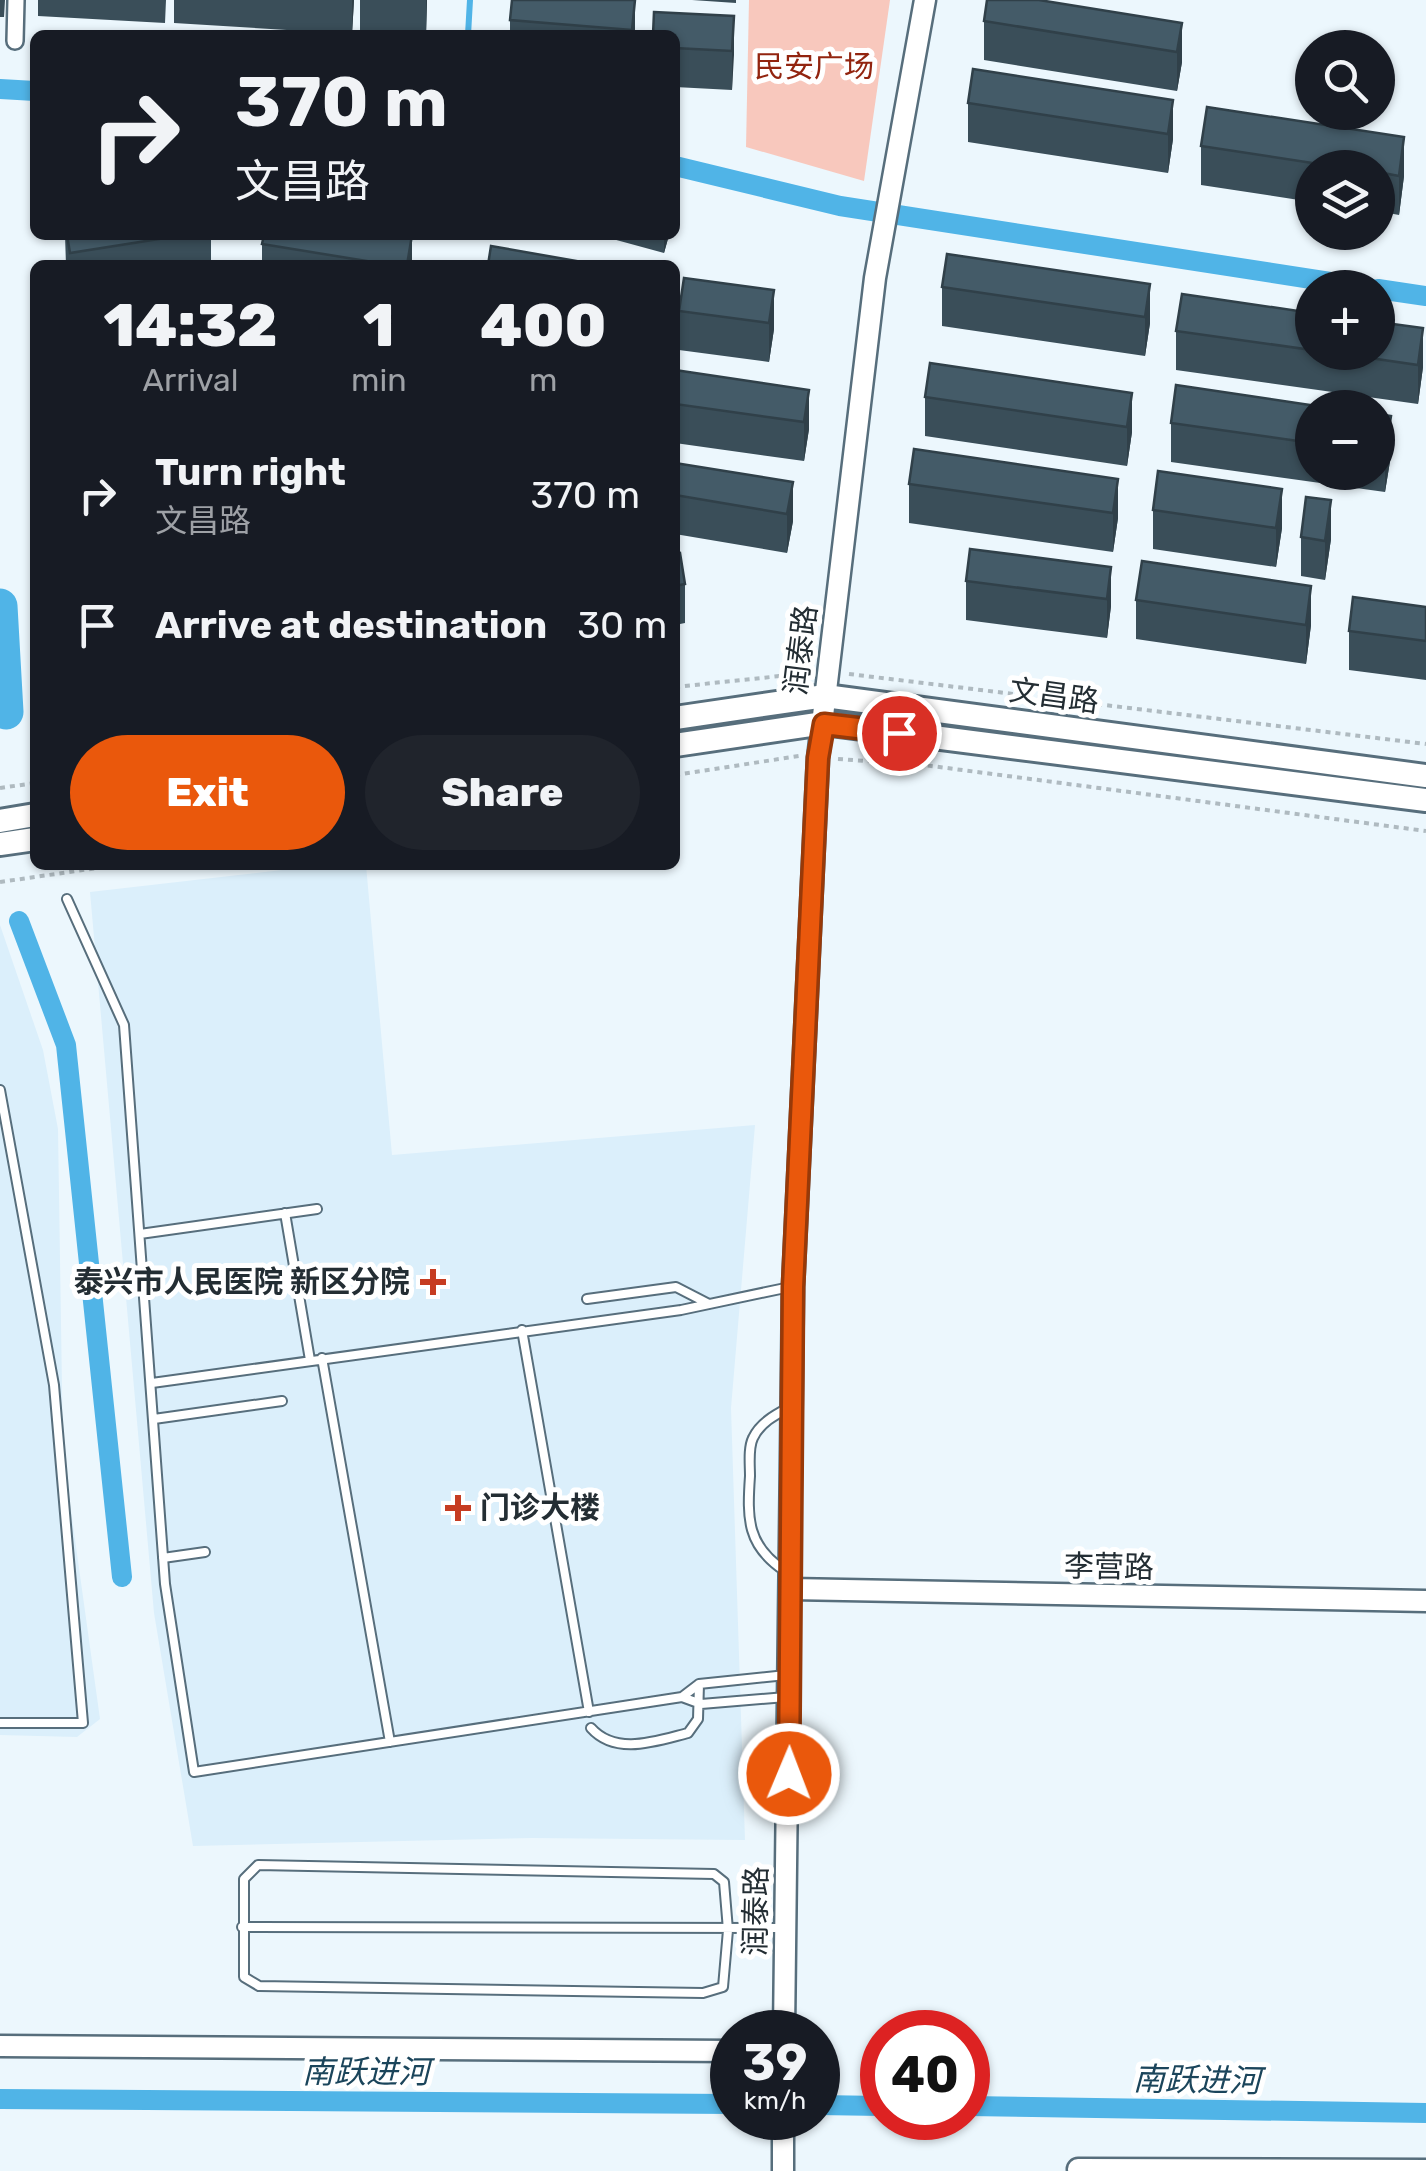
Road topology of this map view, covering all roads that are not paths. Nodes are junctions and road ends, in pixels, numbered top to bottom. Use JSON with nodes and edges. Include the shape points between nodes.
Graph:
{"nodes":[{"id":1,"x":16,"y":0,"type":"edge"},
{"id":2,"x":925,"y":0,"type":"edge"},
{"id":3,"x":15,"y":41,"type":"dead end"},
{"id":4,"x":824,"y":696,"type":"junction"},
{"id":5,"x":680,"y":717,"type":"edge"},
{"id":6,"x":824,"y":724,"type":"junction"},
{"id":7,"x":680,"y":744,"type":"edge"},
{"id":8,"x":1426,"y":776,"type":"edge"},
{"id":9,"x":1426,"y":800,"type":"edge"},
{"id":10,"x":30,"y":816,"type":"edge"},
{"id":11,"x":0,"y":820,"type":"edge"},
{"id":12,"x":30,"y":840,"type":"edge"},
{"id":13,"x":0,"y":844,"type":"edge"},
{"id":14,"x":66,"y":899,"type":"dead end"},
{"id":15,"x":0,"y":1090,"type":"edge"},
{"id":16,"x":317,"y":1209,"type":"dead end"},
{"id":17,"x":285,"y":1213,"type":"junction"},
{"id":18,"x":140,"y":1234,"type":"junction"},
{"id":19,"x":793,"y":1287,"type":"junction"},
{"id":20,"x":587,"y":1299,"type":"dead end"},
{"id":21,"x":708,"y":1304,"type":"junction"},
{"id":22,"x":522,"y":1330,"type":"junction"},
{"id":23,"x":322,"y":1358,"type":"junction"},
{"id":24,"x":310,"y":1360,"type":"junction"},
{"id":25,"x":152,"y":1383,"type":"junction"},
{"id":26,"x":282,"y":1401,"type":"dead end"},
{"id":27,"x":792,"y":1406,"type":"junction"},
{"id":28,"x":154,"y":1419,"type":"junction"},
{"id":29,"x":205,"y":1552,"type":"dead end"},
{"id":30,"x":163,"y":1558,"type":"junction"},
{"id":31,"x":791,"y":1582,"type":"junction"},
{"id":32,"x":1426,"y":1601,"type":"edge"},
{"id":33,"x":700,"y":1684,"type":"junction"},
{"id":34,"x":791,"y":1685,"type":"junction"},
{"id":35,"x":682,"y":1697,"type":"junction"},
{"id":36,"x":700,"y":1704,"type":"junction"},
{"id":37,"x":589,"y":1712,"type":"junction"},
{"id":38,"x":0,"y":1723,"type":"edge"},
{"id":39,"x":591,"y":1728,"type":"dead end"},
{"id":40,"x":390,"y":1742,"type":"junction"},
{"id":41,"x":242,"y":1927,"type":"junction"},
{"id":42,"x":786,"y":1928,"type":"junction"},
{"id":43,"x":728,"y":1930,"type":"junction"},
{"id":44,"x":784,"y":2010,"type":"edge"},
{"id":45,"x":0,"y":2046,"type":"edge"},
{"id":46,"x":710,"y":2051,"type":"edge"},
{"id":47,"x":784,"y":2140,"type":"edge"},
{"id":48,"x":1078,"y":2169,"type":"edge"},
{"id":49,"x":1426,"y":2170,"type":"edge"},
{"id":50,"x":784,"y":2171,"type":"edge"}],
"edges":[{"from":1,"to":3,"type":"street"},
{"from":2,"to":4,"type":"street","name":"润泰路","via":[[890,174]]},
{"from":4,"to":5,"type":"main road","name":"文昌路"},
{"from":4,"to":6,"type":"street","name":"润泰路"},
{"from":4,"to":8,"type":"main road","name":"文昌路"},
{"from":6,"to":7,"type":"main road","name":"文昌路"},
{"from":6,"to":9,"type":"main road","name":"文昌路"},
{"from":6,"to":19,"type":"street","name":"润泰路"},
{"from":10,"to":11,"type":"main road"},
{"from":12,"to":13,"type":"main road"},
{"from":14,"to":18,"type":"lane","via":[[124,1025]]},
{"from":15,"to":38,"type":"lane","via":[[54,1385],[83,1723]]},
{"from":16,"to":17,"type":"lane"},
{"from":17,"to":18,"type":"lane"},
{"from":17,"to":24,"type":"lane"},
{"from":18,"to":25,"type":"lane"},
{"from":19,"to":21,"type":"lane"},
{"from":19,"to":27,"type":"street","name":"润泰路"},
{"from":20,"to":21,"type":"lane","via":[[676,1287]]},
{"from":21,"to":22,"type":"lane"},
{"from":22,"to":23,"type":"lane"},
{"from":22,"to":37,"type":"lane"},
{"from":23,"to":24,"type":"lane"},
{"from":23,"to":40,"type":"lane"},
{"from":24,"to":25,"type":"lane"},
{"from":25,"to":28,"type":"lane"},
{"from":26,"to":28,"type":"lane"},
{"from":27,"to":31,"type":"street","name":"润泰路"},
{"from":27,"to":31,"type":"lane","via":[[769,1418],[752,1439],[748,1513],[750,1535]]},
{"from":28,"to":30,"type":"lane"},
{"from":29,"to":30,"type":"lane"},
{"from":30,"to":40,"type":"lane","via":[[194,1772]]},
{"from":31,"to":32,"type":"street","name":"李营路"},
{"from":31,"to":34,"type":"street","name":"润泰路"},
{"from":33,"to":34,"type":"lane"},
{"from":33,"to":35,"type":"lane"},
{"from":33,"to":36,"type":"lane"},
{"from":34,"to":36,"type":"lane"},
{"from":34,"to":42,"type":"street","name":"润泰路"},
{"from":35,"to":36,"type":"lane"},
{"from":35,"to":37,"type":"lane"},
{"from":36,"to":39,"type":"lane","via":[[688,1733],[673,1737],[627,1746],[602,1740]]},
{"from":37,"to":40,"type":"lane"},
{"from":41,"to":43,"type":"lane"},
{"from":41,"to":43,"type":"lane","via":[[244,1879],[258,1866],[714,1874],[724,1882]]},
{"from":41,"to":43,"type":"lane","via":[[244,1977],[259,1986],[703,1992],[723,1987]]},
{"from":42,"to":43,"type":"lane"},
{"from":42,"to":44,"type":"street","name":"润泰路"},
{"from":45,"to":46,"type":"street"},
{"from":47,"to":50,"type":"street"},
{"from":48,"to":49,"type":"street"}]}
